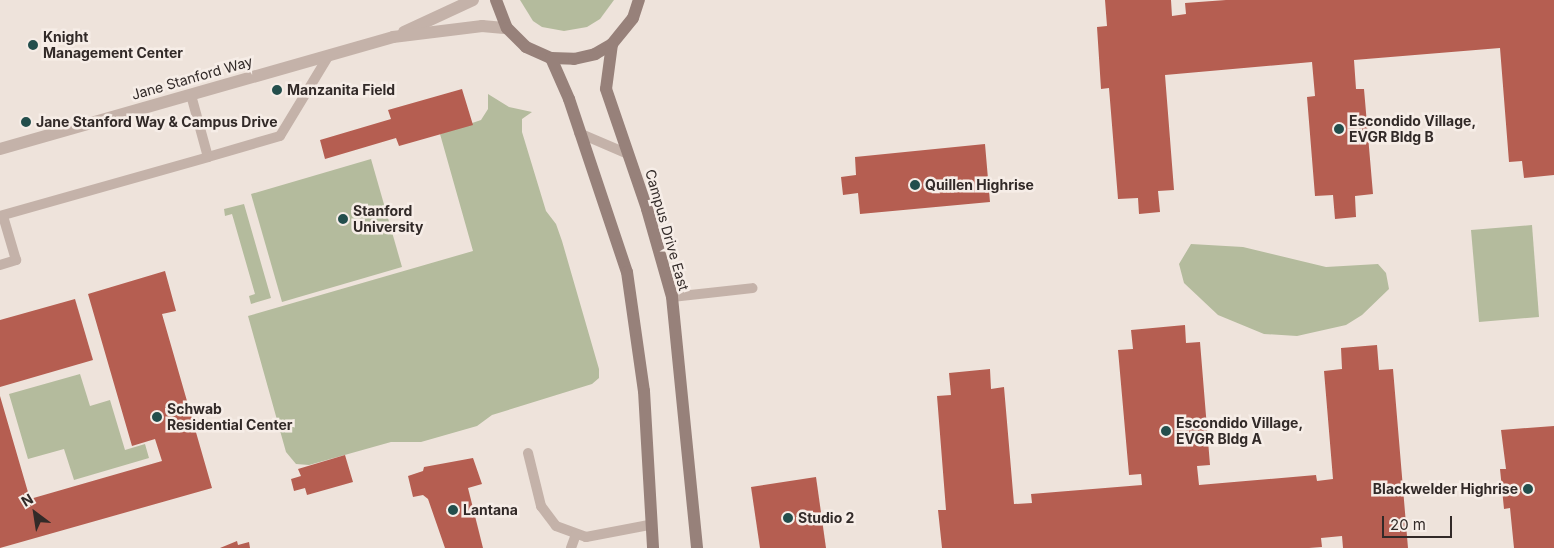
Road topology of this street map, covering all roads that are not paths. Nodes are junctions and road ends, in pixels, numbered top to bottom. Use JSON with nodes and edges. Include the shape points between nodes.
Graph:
{"nodes":[{"id":1,"x":473,"y":0,"type":"edge"},
{"id":2,"x":496,"y":0,"type":"edge"},
{"id":3,"x":639,"y":0,"type":"edge"},
{"id":4,"x":507,"y":28,"type":"junction"},
{"id":5,"x":393,"y":38,"type":"junction"},
{"id":6,"x":612,"y":44,"type":"junction"},
{"id":7,"x":329,"y":55,"type":"junction"},
{"id":8,"x":551,"y":58,"type":"junction"},
{"id":9,"x":190,"y":95,"type":"junction"},
{"id":10,"x":579,"y":133,"type":"junction"},
{"id":11,"x":0,"y":149,"type":"edge"},
{"id":12,"x":628,"y":154,"type":"junction"},
{"id":13,"x":208,"y":157,"type":"junction"},
{"id":14,"x":1,"y":216,"type":"edge"},
{"id":15,"x":0,"y":265,"type":"edge"},
{"id":16,"x":753,"y":288,"type":"dead end"},
{"id":17,"x":672,"y":298,"type":"junction"},
{"id":18,"x":528,"y":453,"type":"dead end"},
{"id":19,"x":649,"y":525,"type":"junction"},
{"id":20,"x":576,"y":534,"type":"junction"},
{"id":21,"x":571,"y":548,"type":"edge"},
{"id":22,"x":653,"y":548,"type":"edge"},
{"id":23,"x":696,"y":548,"type":"edge"}],
"edges":[{"from":1,"to":5,"type":"street","name":"Jane Stanford Way"},
{"from":2,"to":4,"type":"street"},
{"from":3,"to":6,"type":"street","via":[[633,18]]},
{"from":4,"to":5,"type":"street","name":"Jane Stanford Way","via":[[482,26]]},
{"from":4,"to":8,"type":"street","via":[[526,47]]},
{"from":5,"to":7,"type":"street","name":"Jane Stanford Way"},
{"from":6,"to":8,"type":"street","via":[[595,54],[574,59]]},
{"from":6,"to":12,"type":"street","name":"Campus Drive East","via":[[606,88]]},
{"from":7,"to":9,"type":"street","name":"Jane Stanford Way"},
{"from":7,"to":13,"type":"lane","via":[[280,136]]},
{"from":8,"to":10,"type":"street"},
{"from":9,"to":11,"type":"street","name":"Jane Stanford Way"},
{"from":9,"to":13,"type":"lane"},
{"from":10,"to":12,"type":"lane"},
{"from":10,"to":19,"type":"street","via":[[627,272],[644,391]]},
{"from":12,"to":17,"type":"street","name":"Campus Drive East"},
{"from":13,"to":14,"type":"lane"},
{"from":14,"to":15,"type":"lane","via":[[16,260]]},
{"from":16,"to":17,"type":"lane"},
{"from":17,"to":23,"type":"street","name":"Campus Drive East"},
{"from":18,"to":20,"type":"lane","via":[[541,506],[556,526]]},
{"from":19,"to":20,"type":"lane","via":[[586,537]]},
{"from":19,"to":22,"type":"street"},
{"from":20,"to":21,"type":"lane"}]}
